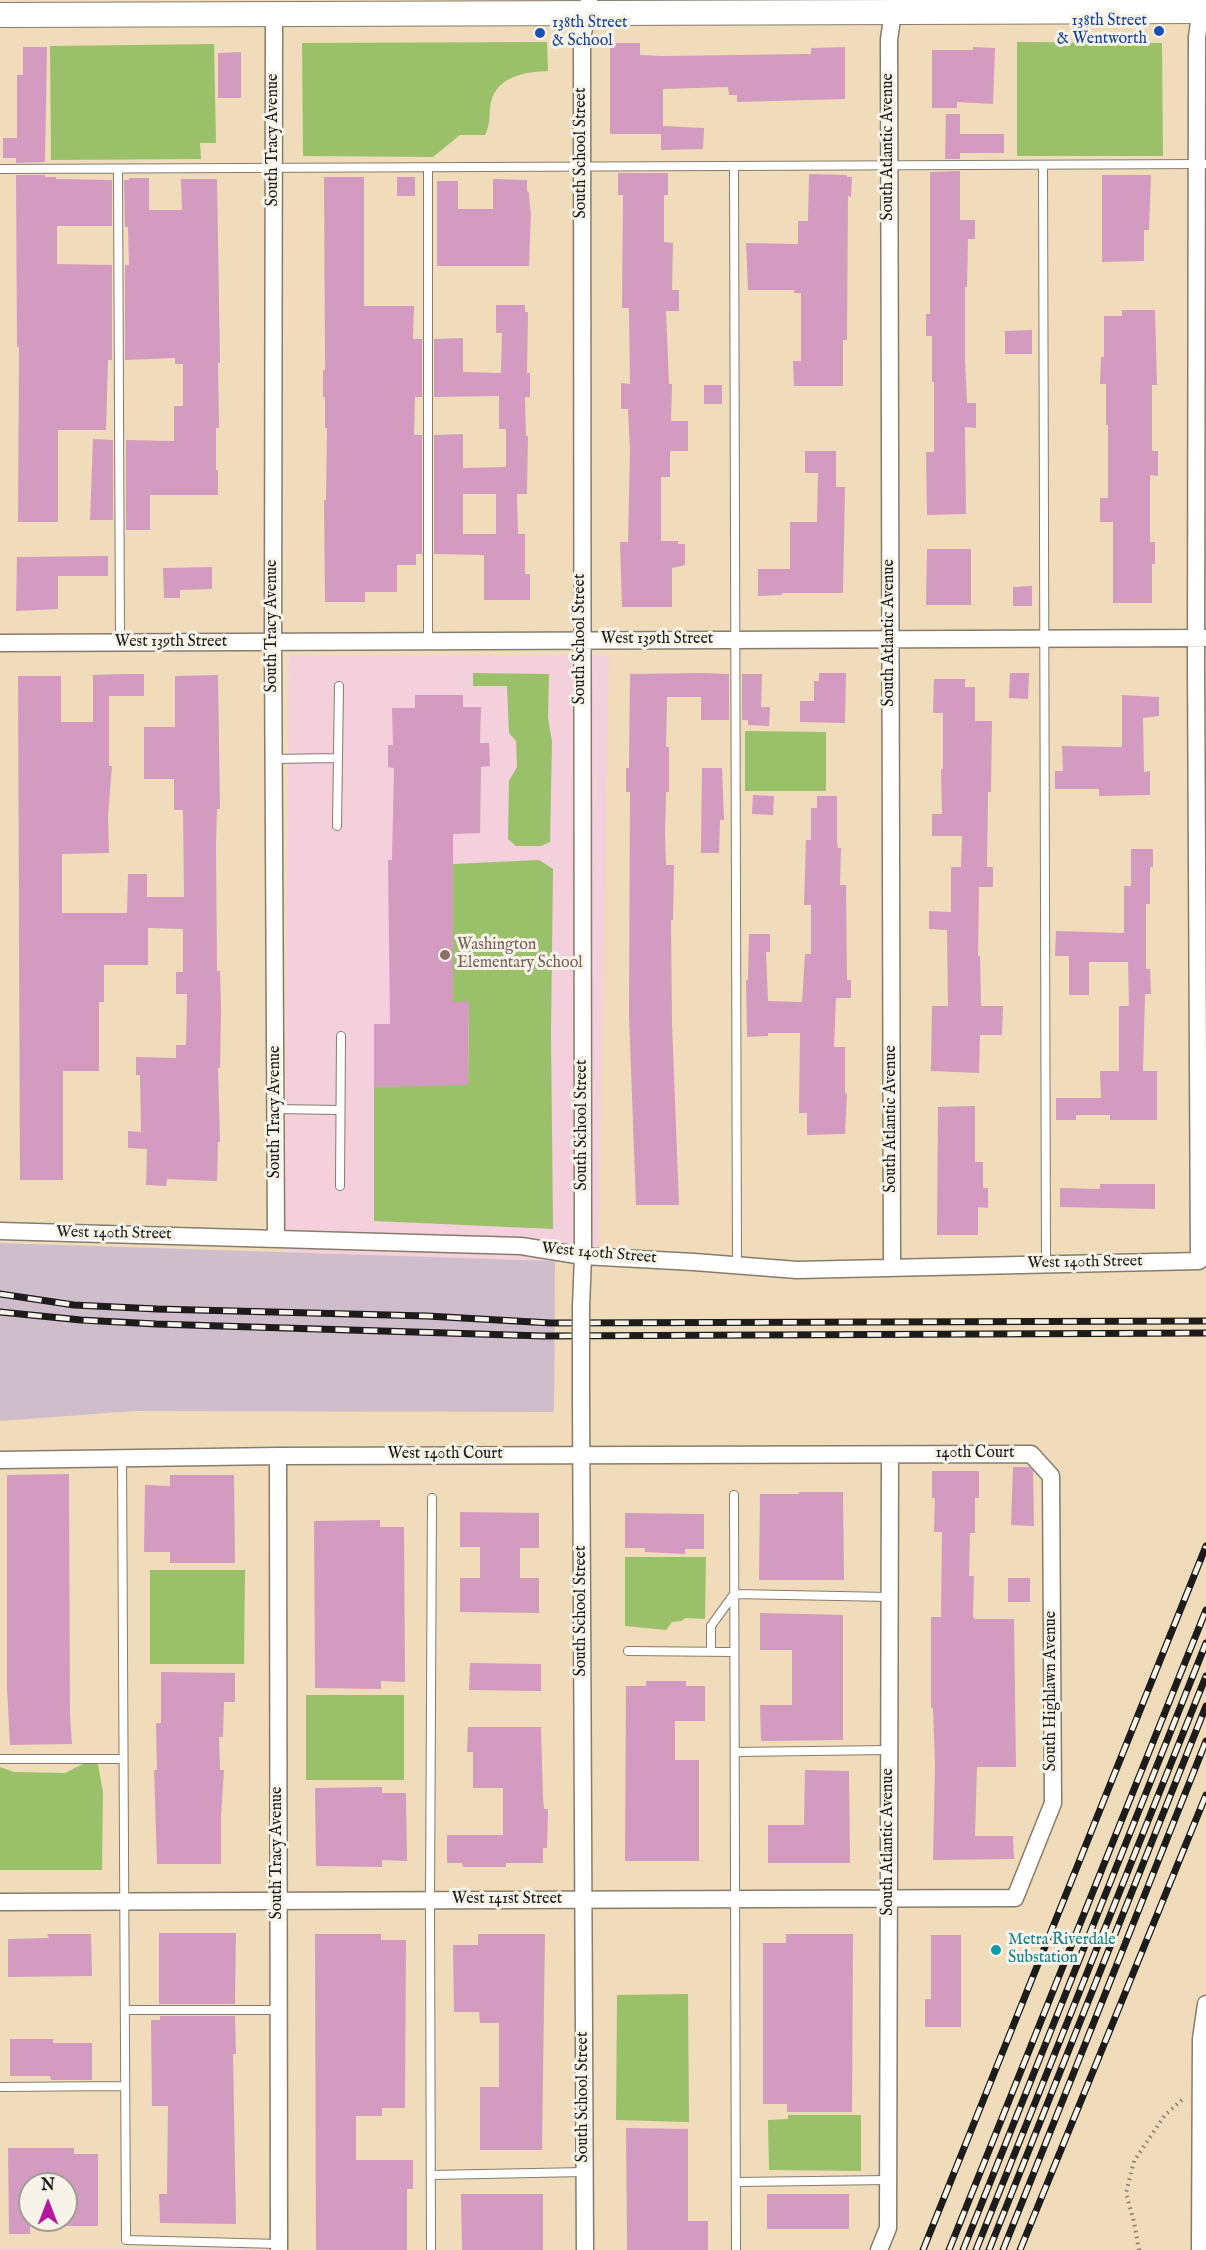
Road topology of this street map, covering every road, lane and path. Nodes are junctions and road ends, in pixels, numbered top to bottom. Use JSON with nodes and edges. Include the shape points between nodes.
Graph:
{"nodes":[{"id":1,"x":588,"y":6,"type":"edge"},
{"id":2,"x":791,"y":6,"type":"edge"},
{"id":3,"x":894,"y":6,"type":"edge"},
{"id":4,"x":1104,"y":6,"type":"edge"},
{"id":5,"x":1203,"y":7,"type":"edge"},
{"id":6,"x":274,"y":10,"type":"junction"},
{"id":7,"x":0,"y":15,"type":"edge"},
{"id":8,"x":1202,"y":164,"type":"edge"},
{"id":9,"x":1043,"y":165,"type":"junction"},
{"id":10,"x":734,"y":166,"type":"junction"},
{"id":11,"x":889,"y":166,"type":"junction"},
{"id":12,"x":582,"y":167,"type":"junction"},
{"id":13,"x":273,"y":168,"type":"junction"},
{"id":14,"x":428,"y":168,"type":"junction"},
{"id":15,"x":0,"y":169,"type":"edge"},
{"id":16,"x":118,"y":169,"type":"junction"},
{"id":17,"x":1201,"y":638,"type":"edge"},
{"id":18,"x":889,"y":639,"type":"junction"},
{"id":19,"x":1044,"y":639,"type":"junction"},
{"id":20,"x":581,"y":640,"type":"junction"},
{"id":21,"x":735,"y":640,"type":"junction"},
{"id":22,"x":428,"y":642,"type":"junction"},
{"id":23,"x":0,"y":643,"type":"edge"},
{"id":24,"x":273,"y":643,"type":"junction"},
{"id":25,"x":120,"y":644,"type":"junction"},
{"id":26,"x":339,"y":686,"type":"dead end"},
{"id":27,"x":337,"y":758,"type":"junction"},
{"id":28,"x":274,"y":759,"type":"junction"},
{"id":29,"x":337,"y":826,"type":"dead end"},
{"id":30,"x":341,"y":1036,"type":"dead end"},
{"id":31,"x":276,"y":1109,"type":"junction"},
{"id":32,"x":339,"y":1110,"type":"junction"},
{"id":33,"x":340,"y":1186,"type":"dead end"},
{"id":34,"x":0,"y":1231,"type":"edge"},
{"id":35,"x":276,"y":1238,"type":"junction"},
{"id":36,"x":583,"y":1256,"type":"junction"},
{"id":37,"x":1046,"y":1264,"type":"junction"},
{"id":38,"x":737,"y":1265,"type":"junction"},
{"id":39,"x":892,"y":1267,"type":"junction"},
{"id":40,"x":581,"y":1455,"type":"junction"},
{"id":41,"x":890,"y":1455,"type":"junction"},
{"id":42,"x":278,"y":1456,"type":"junction"},
{"id":43,"x":122,"y":1458,"type":"junction"},
{"id":44,"x":0,"y":1460,"type":"edge"},
{"id":45,"x":1051,"y":1476,"type":"joint"},
{"id":46,"x":734,"y":1495,"type":"dead end"},
{"id":47,"x":432,"y":1498,"type":"dead end"},
{"id":48,"x":734,"y":1594,"type":"junction"},
{"id":49,"x":889,"y":1597,"type":"junction"},
{"id":50,"x":628,"y":1651,"type":"dead end"},
{"id":51,"x":711,"y":1651,"type":"junction"},
{"id":52,"x":734,"y":1652,"type":"junction"},
{"id":53,"x":889,"y":1750,"type":"junction"},
{"id":54,"x":735,"y":1752,"type":"junction"},
{"id":55,"x":0,"y":1759,"type":"edge"},
{"id":56,"x":123,"y":1759,"type":"junction"},
{"id":57,"x":1015,"y":1898,"type":"joint"},
{"id":58,"x":889,"y":1899,"type":"junction"},
{"id":59,"x":430,"y":1900,"type":"junction"},
{"id":60,"x":584,"y":1900,"type":"junction"},
{"id":61,"x":735,"y":1900,"type":"junction"},
{"id":62,"x":124,"y":1901,"type":"junction"},
{"id":63,"x":278,"y":1901,"type":"junction"},
{"id":64,"x":0,"y":1902,"type":"edge"},
{"id":65,"x":125,"y":2010,"type":"junction"},
{"id":66,"x":279,"y":2010,"type":"junction"},
{"id":67,"x":1205,"y":2014,"type":"edge"},
{"id":68,"x":1200,"y":2083,"type":"junction"},
{"id":69,"x":125,"y":2086,"type":"junction"},
{"id":70,"x":0,"y":2087,"type":"edge"},
{"id":71,"x":585,"y":2172,"type":"junction"},
{"id":72,"x":431,"y":2175,"type":"junction"},
{"id":73,"x":888,"y":2180,"type":"junction"},
{"id":74,"x":736,"y":2182,"type":"junction"},
{"id":75,"x":1202,"y":2214,"type":"edge"},
{"id":76,"x":279,"y":2247,"type":"edge"},
{"id":77,"x":432,"y":2250,"type":"edge"},
{"id":78,"x":585,"y":2250,"type":"edge"},
{"id":79,"x":736,"y":2250,"type":"edge"},
{"id":80,"x":879,"y":2250,"type":"edge"},
{"id":81,"x":1139,"y":2250,"type":"edge"},
{"id":82,"x":1200,"y":2250,"type":"edge"}],
"edges":[{"from":1,"to":2,"type":"street"},
{"from":1,"to":6,"type":"street"},
{"from":1,"to":12,"type":"street","name":"South School Street","via":[[582,39]]},
{"from":2,"to":3,"type":"street"},
{"from":3,"to":4,"type":"street"},
{"from":3,"to":11,"type":"street","name":"South Atlantic Avenue","via":[[889,39]]},
{"from":4,"to":5,"type":"street"},
{"from":5,"to":8,"type":"street","via":[[1197,37]]},
{"from":6,"to":7,"type":"street"},
{"from":6,"to":13,"type":"street","name":"South Tracy Avenue"},
{"from":8,"to":9,"type":"lane"},
{"from":8,"to":17,"type":"street"},
{"from":9,"to":11,"type":"lane"},
{"from":9,"to":19,"type":"lane"},
{"from":10,"to":11,"type":"lane"},
{"from":10,"to":12,"type":"lane"},
{"from":10,"to":21,"type":"lane"},
{"from":11,"to":18,"type":"street","name":"South Atlantic Avenue"},
{"from":12,"to":14,"type":"lane"},
{"from":12,"to":20,"type":"street","name":"South School Street"},
{"from":13,"to":14,"type":"lane"},
{"from":13,"to":16,"type":"lane"},
{"from":13,"to":24,"type":"street","name":"South Tracy Avenue"},
{"from":14,"to":22,"type":"lane"},
{"from":15,"to":16,"type":"lane"},
{"from":16,"to":25,"type":"lane"},
{"from":17,"to":19,"type":"street","name":"West 139th Street"},
{"from":17,"to":37,"type":"street","name":"West 140th Street","via":[[1199,1261]]},
{"from":18,"to":19,"type":"street","name":"West 139th Street"},
{"from":18,"to":21,"type":"street","name":"West 139th Street"},
{"from":18,"to":39,"type":"street","name":"South Atlantic Avenue"},
{"from":19,"to":37,"type":"lane"},
{"from":20,"to":21,"type":"street","name":"West 139th Street"},
{"from":20,"to":22,"type":"street","name":"West 139th Street"},
{"from":20,"to":36,"type":"street","name":"South School Street"},
{"from":21,"to":38,"type":"lane"},
{"from":22,"to":24,"type":"street","name":"West 139th Street"},
{"from":23,"to":25,"type":"street","name":"West 139th Street"},
{"from":24,"to":25,"type":"street","name":"West 139th Street"},
{"from":24,"to":28,"type":"street","name":"South Tracy Avenue"},
{"from":26,"to":27,"type":"lane"},
{"from":27,"to":28,"type":"lane"},
{"from":27,"to":29,"type":"lane"},
{"from":28,"to":31,"type":"street","name":"South Tracy Avenue"},
{"from":30,"to":32,"type":"lane"},
{"from":31,"to":32,"type":"lane"},
{"from":31,"to":35,"type":"street","name":"South Tracy Avenue"},
{"from":32,"to":33,"type":"lane"},
{"from":34,"to":35,"type":"street","name":"West 140th Street"},
{"from":35,"to":36,"type":"street","name":"West 140th Street","via":[[521,1246]]},
{"from":36,"to":38,"type":"street","name":"West 140th Street"},
{"from":36,"to":40,"type":"street","name":"South School Street","bridge":true},
{"from":37,"to":39,"type":"street","name":"West 140th Street"},
{"from":38,"to":39,"type":"street","name":"West 140th Street","via":[[797,1270]]},
{"from":40,"to":41,"type":"street","name":"West 140th Court"},
{"from":40,"to":42,"type":"street","name":"West 140th Court"},
{"from":40,"to":60,"type":"street","name":"South School Street"},
{"from":41,"to":45,"type":"street","name":"140th Court","via":[[1031,1454]]},
{"from":41,"to":49,"type":"street","name":"South Atlantic Avenue"},
{"from":42,"to":43,"type":"street","name":"West 140th Court"},
{"from":42,"to":63,"type":"street","name":"South Tracy Avenue"},
{"from":43,"to":44,"type":"street","name":"West 140th Court"},
{"from":43,"to":56,"type":"lane"},
{"from":45,"to":57,"type":"street","name":"South Highlawn Avenue","via":[[1053,1803]]},
{"from":46,"to":48,"type":"lane"},
{"from":47,"to":59,"type":"lane"},
{"from":48,"to":49,"type":"lane"},
{"from":48,"to":51,"type":"lane","via":[[711,1626]]},
{"from":48,"to":52,"type":"lane"},
{"from":49,"to":53,"type":"street","name":"South Atlantic Avenue"},
{"from":50,"to":51,"type":"lane"},
{"from":51,"to":52,"type":"lane"},
{"from":52,"to":54,"type":"lane"},
{"from":53,"to":54,"type":"lane"},
{"from":53,"to":58,"type":"street","name":"South Atlantic Avenue"},
{"from":54,"to":61,"type":"lane"},
{"from":55,"to":56,"type":"lane"},
{"from":56,"to":62,"type":"lane"},
{"from":57,"to":58,"type":"street","name":"West 141st Street"},
{"from":58,"to":61,"type":"street","name":"West 141st Street"},
{"from":58,"to":73,"type":"street","name":"South Atlantic Avenue"},
{"from":59,"to":60,"type":"street","name":"West 141st Street"},
{"from":59,"to":63,"type":"street","name":"West 141st Street"},
{"from":59,"to":72,"type":"lane"},
{"from":60,"to":61,"type":"street","name":"West 141st Street"},
{"from":60,"to":71,"type":"street","name":"South School Street"},
{"from":61,"to":74,"type":"lane"},
{"from":62,"to":63,"type":"street","name":"West 141st Street"},
{"from":62,"to":64,"type":"street","name":"West 141st Street"},
{"from":62,"to":65,"type":"lane"},
{"from":63,"to":66,"type":"street","name":"South Tracy Avenue"},
{"from":65,"to":66,"type":"lane"},
{"from":65,"to":69,"type":"lane"},
{"from":66,"to":76,"type":"street","name":"South Tracy Avenue"},
{"from":67,"to":68,"type":"street","via":[[1200,2039]]},
{"from":68,"to":75,"type":"street"},
{"from":68,"to":81,"type":"path","via":[[1165,2115],[1134,2161],[1126,2193]]},
{"from":69,"to":70,"type":"lane"},
{"from":69,"to":76,"type":"lane","via":[[126,2240]]},
{"from":71,"to":72,"type":"lane"},
{"from":71,"to":78,"type":"street","name":"South School Street"},
{"from":72,"to":77,"type":"lane"},
{"from":73,"to":74,"type":"lane"},
{"from":73,"to":80,"type":"street","name":"South Atlantic Avenue","via":[[888,2228]]},
{"from":74,"to":79,"type":"lane"},
{"from":75,"to":82,"type":"street"}]}
